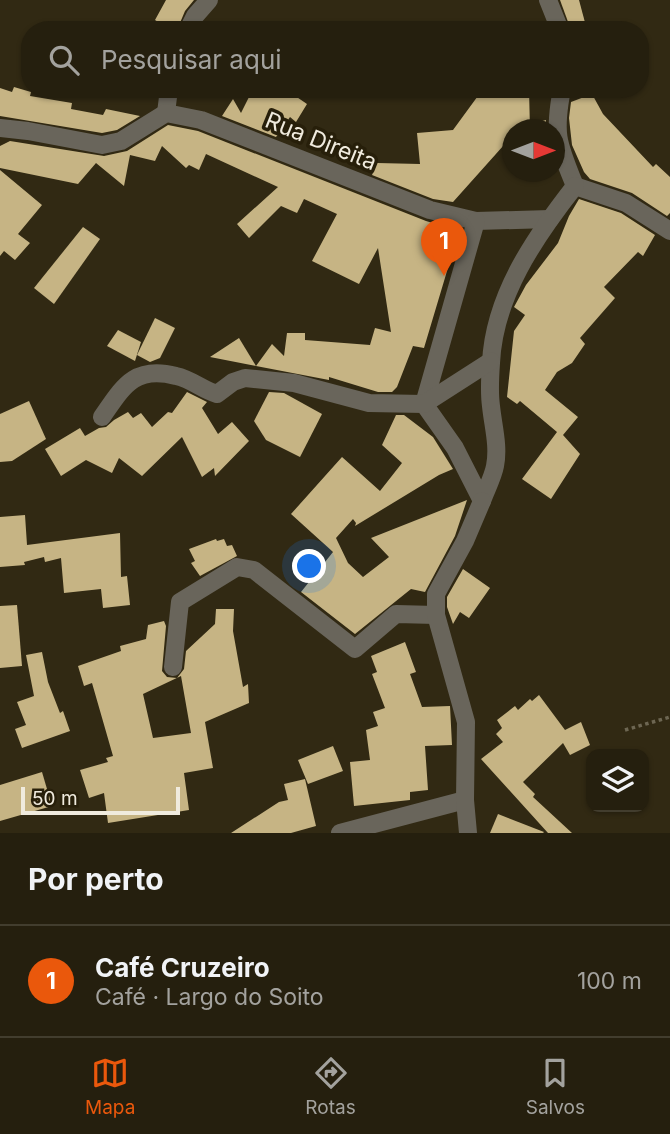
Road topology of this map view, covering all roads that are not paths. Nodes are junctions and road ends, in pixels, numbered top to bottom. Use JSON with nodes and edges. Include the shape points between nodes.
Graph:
{"nodes":[{"id":1,"x":209,"y":0,"type":"edge"},
{"id":2,"x":548,"y":0,"type":"edge"},
{"id":3,"x":192,"y":21,"type":"edge"},
{"id":4,"x":556,"y":21,"type":"edge"},
{"id":5,"x":168,"y":98,"type":"edge"},
{"id":6,"x":560,"y":98,"type":"edge"},
{"id":7,"x":166,"y":113,"type":"junction"},
{"id":8,"x":0,"y":128,"type":"edge"},
{"id":9,"x":575,"y":186,"type":"junction"},
{"id":10,"x":550,"y":219,"type":"junction"},
{"id":11,"x":476,"y":221,"type":"junction"},
{"id":12,"x":670,"y":231,"type":"edge"},
{"id":13,"x":491,"y":361,"type":"junction"},
{"id":14,"x":424,"y":404,"type":"junction"},
{"id":15,"x":102,"y":417,"type":"dead end"},
{"id":16,"x":482,"y":501,"type":"junction"},
{"id":17,"x":436,"y":615,"type":"junction"},
{"id":18,"x":173,"y":667,"type":"dead end"},
{"id":19,"x":465,"y":800,"type":"junction"},
{"id":20,"x":340,"y":833,"type":"edge"},
{"id":21,"x":468,"y":833,"type":"edge"}],
"edges":[{"from":1,"to":3,"type":"street"},
{"from":2,"to":4,"type":"street"},
{"from":5,"to":7,"type":"street"},
{"from":6,"to":9,"type":"street","via":[[556,120],[559,145]]},
{"from":7,"to":8,"type":"street","via":[[121,141],[102,145]]},
{"from":7,"to":11,"type":"street","name":"Rua Direita","via":[[201,120],[430,210]]},
{"from":9,"to":10,"type":"street"},
{"from":9,"to":12,"type":"street","via":[[626,204]]},
{"from":10,"to":11,"type":"street","name":"Rua Direita"},
{"from":10,"to":13,"type":"street","via":[[513,278],[497,321]]},
{"from":11,"to":14,"type":"street"},
{"from":13,"to":14,"type":"street"},
{"from":13,"to":16,"type":"street","via":[[495,466]]},
{"from":14,"to":15,"type":"street","via":[[369,403],[294,383],[245,377],[217,394],[177,376],[148,373],[130,379]]},
{"from":14,"to":16,"type":"street","via":[[455,448]]},
{"from":16,"to":17,"type":"street","via":[[436,594]]},
{"from":17,"to":18,"type":"street","via":[[396,614],[355,649],[254,570],[237,567],[180,602]]},
{"from":17,"to":19,"type":"street","via":[[466,722]]},
{"from":19,"to":20,"type":"street"},
{"from":19,"to":21,"type":"street"}]}
